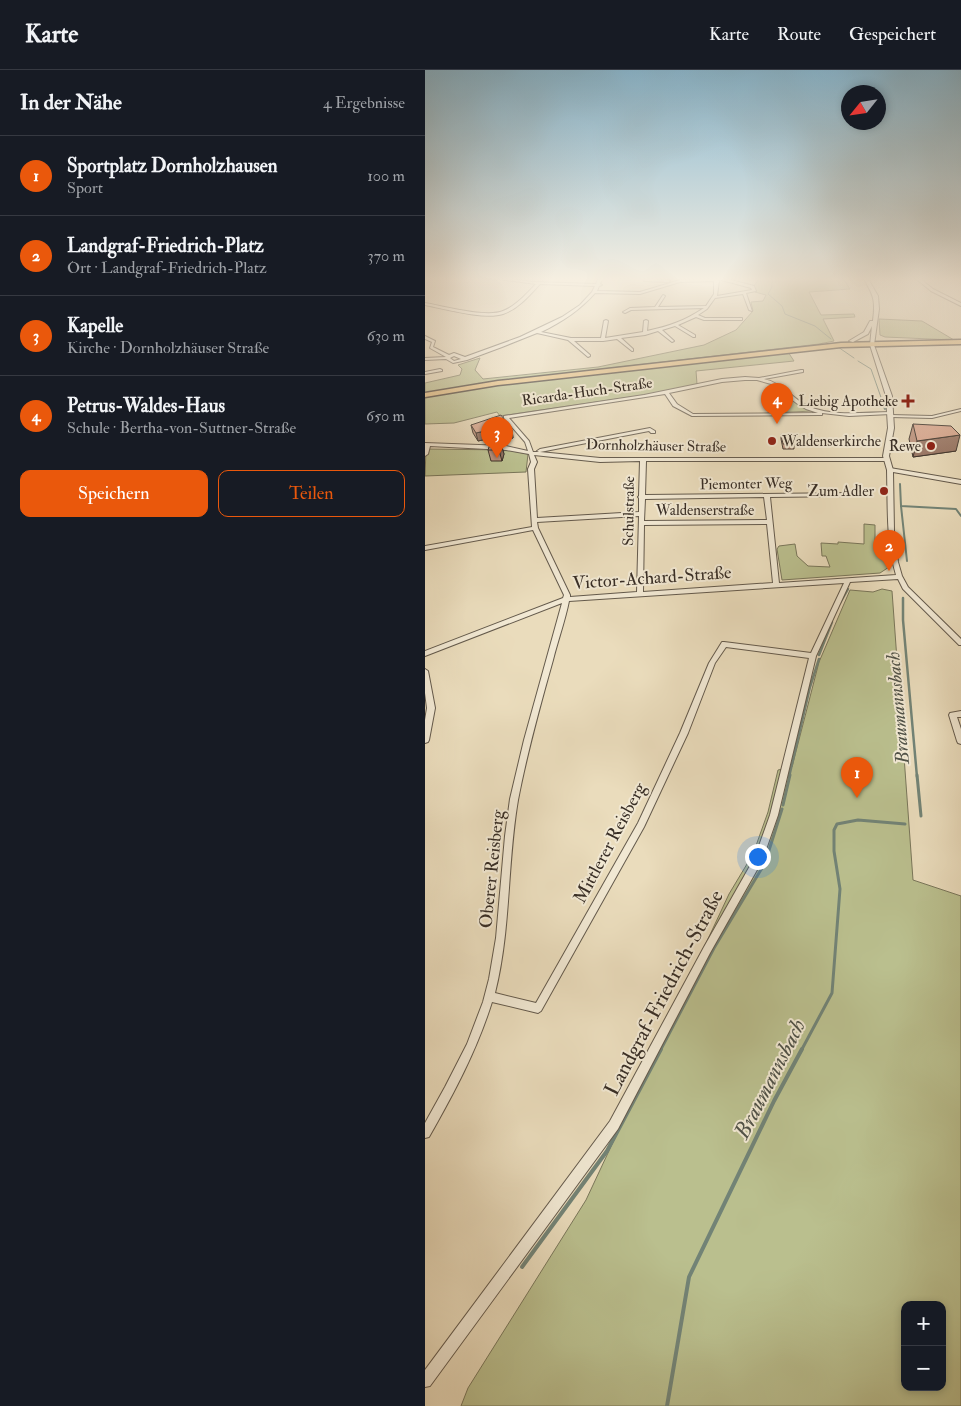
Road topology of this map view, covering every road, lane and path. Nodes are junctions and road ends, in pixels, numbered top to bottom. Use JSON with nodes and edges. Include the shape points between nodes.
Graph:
{"nodes":[{"id":1,"x":430,"y":339,"type":"edge"},
{"id":2,"x":516,"y":339,"type":"edge"},
{"id":3,"x":613,"y":339,"type":"edge"},
{"id":4,"x":619,"y":339,"type":"edge"},
{"id":5,"x":854,"y":339,"type":"edge"},
{"id":6,"x":569,"y":340,"type":"joint"},
{"id":7,"x":603,"y":340,"type":"joint"},
{"id":8,"x":851,"y":341,"type":"junction"},
{"id":9,"x":872,"y":341,"type":"junction"},
{"id":10,"x":888,"y":342,"type":"junction"},
{"id":11,"x":960,"y":342,"type":"edge"},
{"id":12,"x":632,"y":350,"type":"dead end"},
{"id":13,"x":588,"y":356,"type":"dead end"},
{"id":14,"x":877,"y":356,"type":"junction"},
{"id":15,"x":447,"y":357,"type":"junction"},
{"id":16,"x":425,"y":359,"type":"edge"},
{"id":17,"x":702,"y":360,"type":"junction"},
{"id":18,"x":440,"y":370,"type":"dead end"},
{"id":19,"x":801,"y":371,"type":"dead end"},
{"id":20,"x":425,"y":373,"type":"edge"},
{"id":21,"x":759,"y":379,"type":"junction"},
{"id":22,"x":666,"y":393,"type":"junction"},
{"id":23,"x":425,"y":395,"type":"edge"},
{"id":24,"x":961,"y":410,"type":"edge"},
{"id":25,"x":831,"y":414,"type":"junction"},
{"id":26,"x":891,"y":415,"type":"junction"},
{"id":27,"x":653,"y":432,"type":"dead end"},
{"id":28,"x":520,"y":441,"type":"junction"},
{"id":29,"x":427,"y":444,"type":"edge"},
{"id":30,"x":506,"y":448,"type":"junction"},
{"id":31,"x":531,"y":453,"type":"junction"},
{"id":32,"x":425,"y":454,"type":"edge"},
{"id":33,"x":887,"y":459,"type":"junction"},
{"id":34,"x":643,"y":460,"type":"junction"},
{"id":35,"x":890,"y":470,"type":"junction"},
{"id":36,"x":961,"y":482,"type":"edge"},
{"id":37,"x":852,"y":494,"type":"dead end"},
{"id":38,"x":767,"y":496,"type":"junction"},
{"id":39,"x":641,"y":497,"type":"junction"},
{"id":40,"x":641,"y":514,"type":"junction"},
{"id":41,"x":535,"y":520,"type":"junction"},
{"id":42,"x":769,"y":522,"type":"junction"},
{"id":43,"x":641,"y":523,"type":"junction"},
{"id":44,"x":535,"y":528,"type":"junction"},
{"id":45,"x":425,"y":548,"type":"edge"},
{"id":46,"x":898,"y":577,"type":"junction"},
{"id":47,"x":848,"y":580,"type":"junction"},
{"id":48,"x":776,"y":584,"type":"junction"},
{"id":49,"x":640,"y":593,"type":"junction"},
{"id":50,"x":566,"y":598,"type":"junction"},
{"id":51,"x":961,"y":643,"type":"edge"},
{"id":52,"x":425,"y":654,"type":"edge"},
{"id":53,"x":813,"y":656,"type":"junction"},
{"id":54,"x":425,"y":671,"type":"edge"},
{"id":55,"x":428,"y":709,"type":"edge"},
{"id":56,"x":961,"y":714,"type":"edge"},
{"id":57,"x":425,"y":740,"type":"edge"},
{"id":58,"x":961,"y":741,"type":"edge"},
{"id":59,"x":489,"y":996,"type":"junction"},
{"id":60,"x":425,"y":1132,"type":"edge"},
{"id":61,"x":425,"y":1381,"type":"edge"}],
"edges":[{"from":1,"to":15,"type":"street","via":[[434,342],[431,346]]},
{"from":2,"to":15,"type":"street","via":[[465,359],[457,354]]},
{"from":3,"to":7,"type":"street"},
{"from":4,"to":12,"type":"street"},
{"from":5,"to":8,"type":"street"},
{"from":6,"to":7,"type":"street"},
{"from":6,"to":13,"type":"street"},
{"from":8,"to":9,"type":"main road"},
{"from":8,"to":17,"type":"main road"},
{"from":9,"to":10,"type":"main road"},
{"from":9,"to":11,"type":"main road"},
{"from":9,"to":14,"type":"street"},
{"from":9,"to":17,"type":"main road"},
{"from":10,"to":11,"type":"main road"},
{"from":10,"to":14,"type":"street","via":[[880,346]]},
{"from":14,"to":26,"type":"street"},
{"from":15,"to":16,"type":"street"},
{"from":17,"to":23,"type":"main road","via":[[498,383]]},
{"from":18,"to":20,"type":"street"},
{"from":19,"to":21,"type":"street","name":"Ricarda-Huch-Straße"},
{"from":21,"to":22,"type":"street","name":"Ricarda-Huch-Straße","via":[[699,384]]},
{"from":21,"to":25,"type":"street","name":"Ricarda-Huch-Straße","via":[[782,387],[807,408]]},
{"from":22,"to":25,"type":"street","via":[[675,405],[692,415]]},
{"from":22,"to":28,"type":"street","name":"Ricarda-Huch-Straße","via":[[507,417]]},
{"from":24,"to":26,"type":"street","name":"Ricarda-Huch-Straße","via":[[932,417]]},
{"from":25,"to":26,"type":"street","name":"Ricarda-Huch-Straße"},
{"from":26,"to":33,"type":"street"},
{"from":27,"to":31,"type":"street","via":[[650,429]]},
{"from":28,"to":30,"type":"street"},
{"from":28,"to":31,"type":"street"},
{"from":29,"to":30,"type":"street","name":"Dornholzhäuser Straße"},
{"from":29,"to":32,"type":"street"},
{"from":30,"to":31,"type":"street","name":"Dornholzhäuser Straße"},
{"from":31,"to":34,"type":"street","name":"Dornholzhäuser Straße","via":[[600,460]]},
{"from":31,"to":41,"type":"street"},
{"from":33,"to":34,"type":"street","name":"Dornholzhäuser Straße"},
{"from":33,"to":35,"type":"street"},
{"from":34,"to":39,"type":"street","name":"Schulstraße"},
{"from":35,"to":36,"type":"street"},
{"from":35,"to":46,"type":"street"},
{"from":37,"to":38,"type":"street","name":"Piemonter Weg"},
{"from":38,"to":39,"type":"street","name":"Piemonter Weg"},
{"from":38,"to":42,"type":"street"},
{"from":39,"to":40,"type":"street","name":"Schulstraße"},
{"from":40,"to":41,"type":"street"},
{"from":40,"to":43,"type":"street","name":"Schulstraße"},
{"from":41,"to":44,"type":"street"},
{"from":42,"to":43,"type":"street","name":"Waldenserstraße"},
{"from":42,"to":48,"type":"street"},
{"from":43,"to":49,"type":"street","name":"Schulstraße"},
{"from":44,"to":45,"type":"street"},
{"from":44,"to":50,"type":"street"},
{"from":46,"to":47,"type":"street","name":"Victor-Achard-Straße"},
{"from":46,"to":51,"type":"street","via":[[912,596]]},
{"from":47,"to":48,"type":"street","name":"Victor-Achard-Straße"},
{"from":47,"to":53,"type":"street","name":"Landgraf-Friedrich-Straße"},
{"from":48,"to":49,"type":"street","name":"Victor-Achard-Straße"},
{"from":49,"to":50,"type":"street","name":"Victor-Achard-Straße"},
{"from":50,"to":52,"type":"street","name":"Victor-Achard-Straße"},
{"from":50,"to":59,"type":"street","name":"Oberer Reisberg","via":[[511,819],[501,932]]},
{"from":53,"to":59,"type":"street","name":"Mittlerer Reisberg","via":[[724,644],[712,663],[684,734],[641,824],[538,1008]]},
{"from":53,"to":61,"type":"street","name":"Landgraf-Friedrich-Straße","via":[[774,815],[759,858],[614,1125]]},
{"from":54,"to":55,"type":"street"},
{"from":55,"to":57,"type":"street"},
{"from":56,"to":58,"type":"street","via":[[953,715]]},
{"from":59,"to":60,"type":"street","name":"Oberer Reisberg","via":[[480,1027],[453,1086]]}]}
